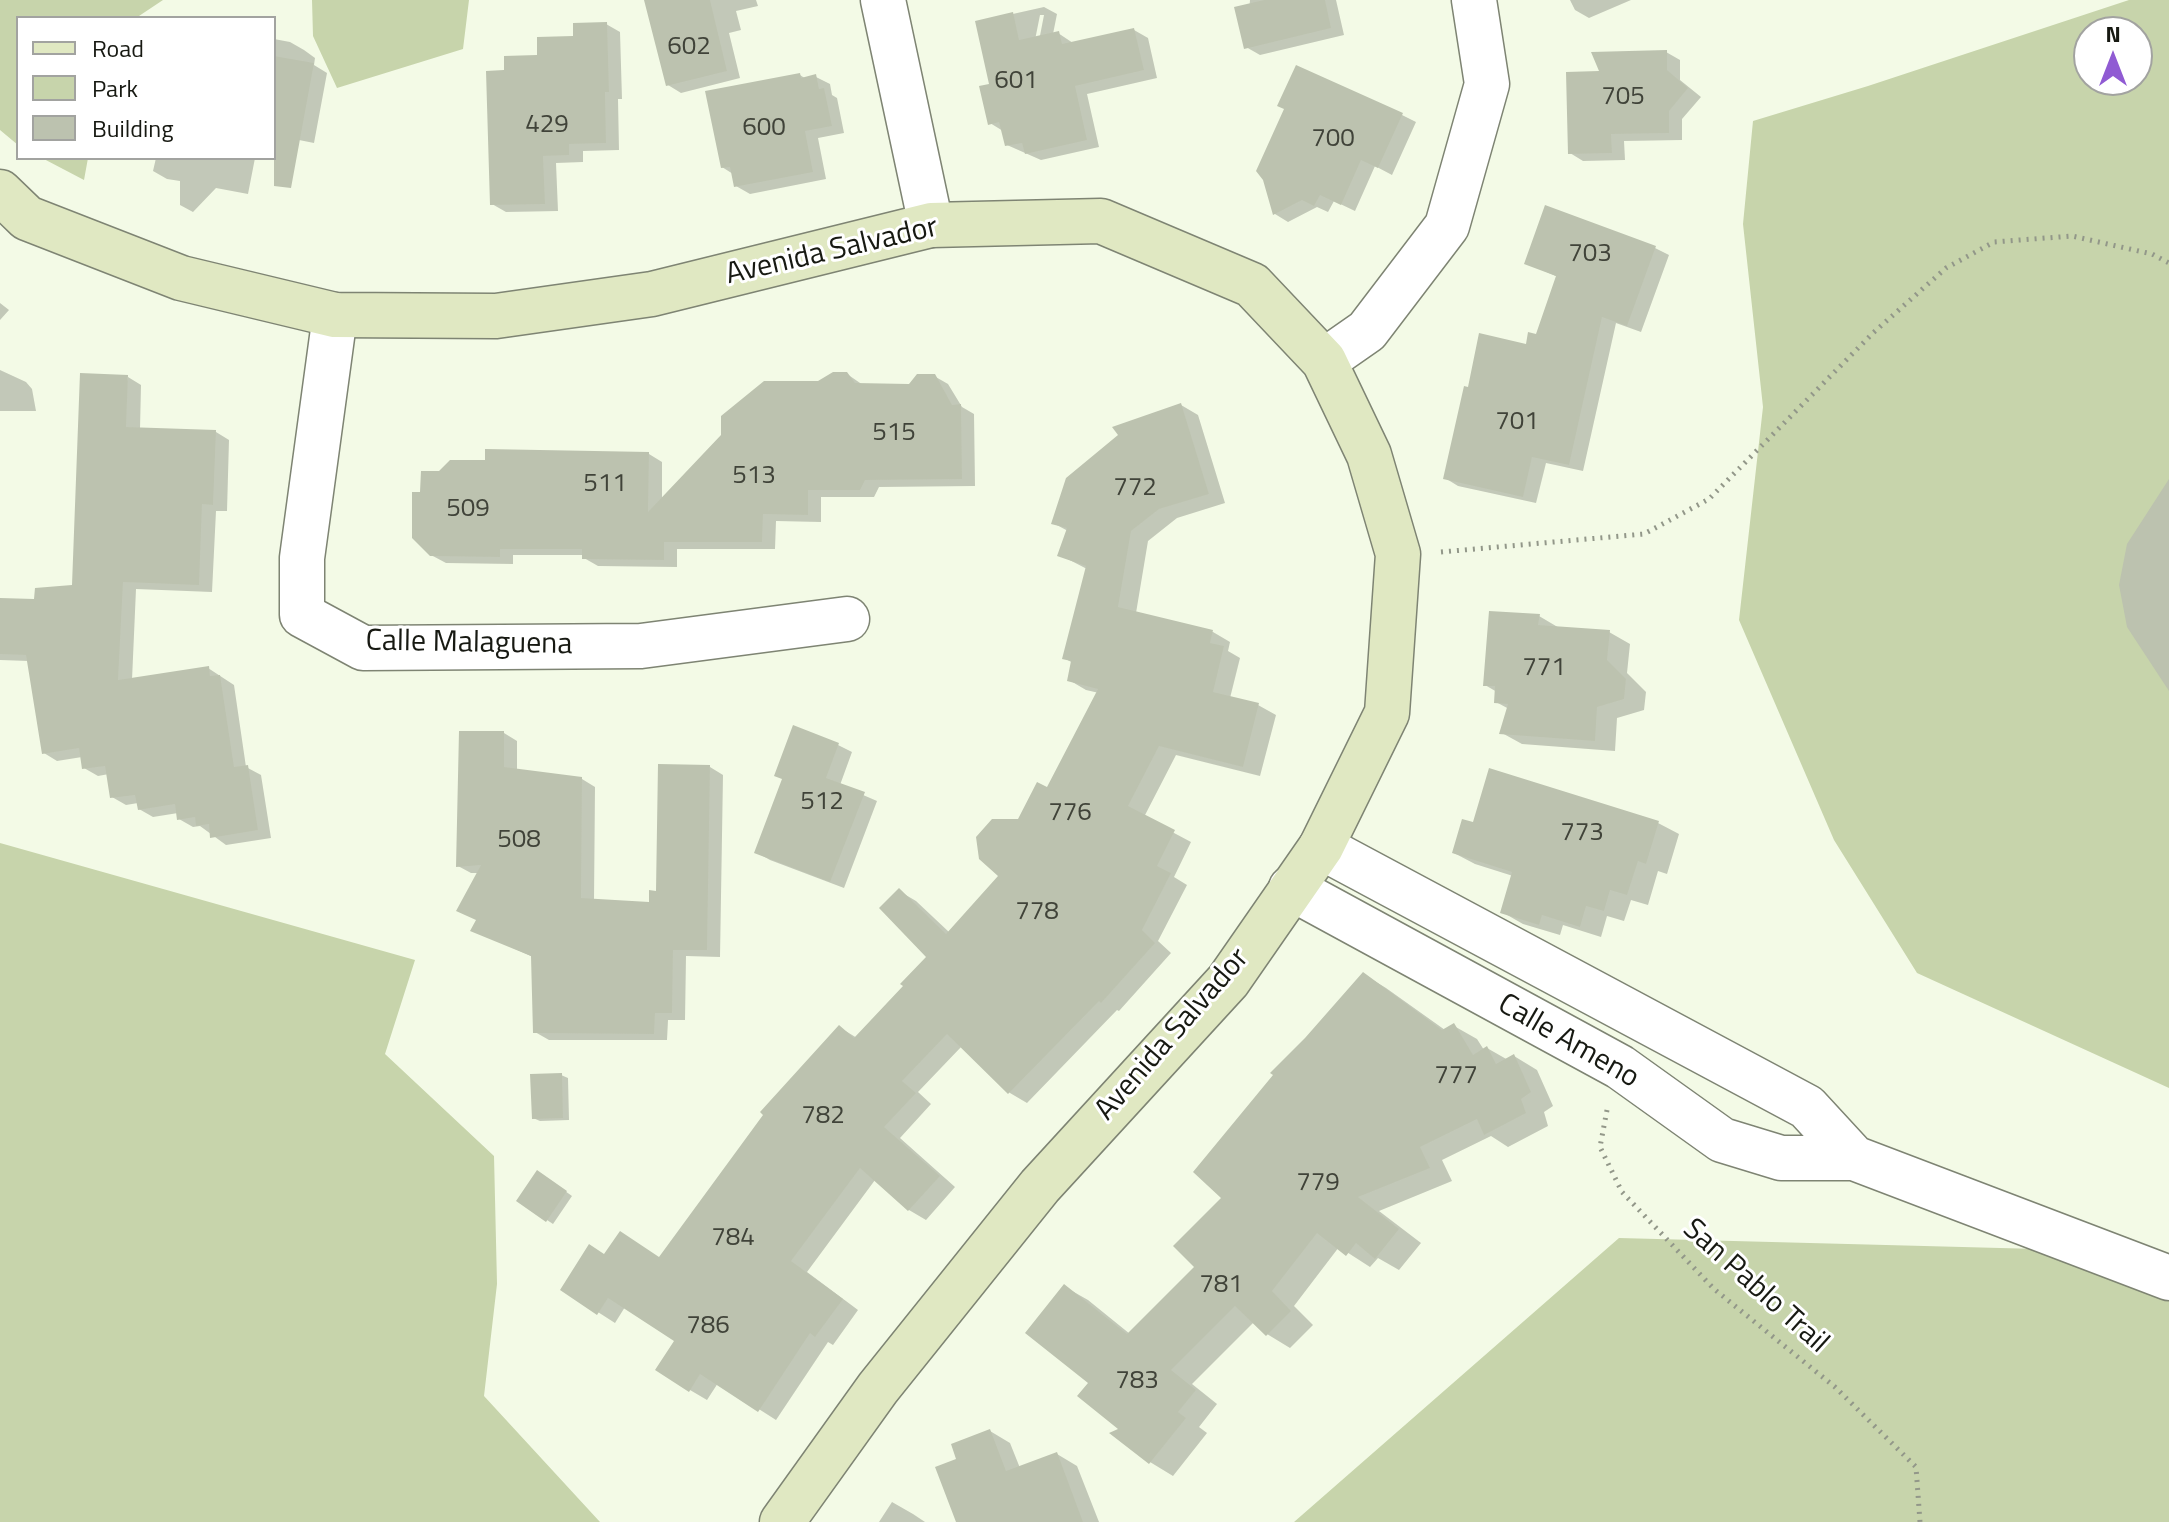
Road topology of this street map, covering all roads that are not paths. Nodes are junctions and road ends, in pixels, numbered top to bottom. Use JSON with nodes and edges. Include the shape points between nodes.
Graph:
{"nodes":[{"id":1,"x":883,"y":0,"type":"edge"},
{"id":2,"x":1474,"y":0,"type":"edge"},
{"id":3,"x":0,"y":192,"type":"edge"},
{"id":4,"x":931,"y":225,"type":"junction"},
{"id":5,"x":335,"y":315,"type":"junction"},
{"id":6,"x":1324,"y":361,"type":"junction"},
{"id":7,"x":847,"y":619,"type":"dead end"},
{"id":8,"x":1321,"y":847,"type":"junction"},
{"id":9,"x":1291,"y":888,"type":"junction"},
{"id":10,"x":1854,"y":1158,"type":"junction"},
{"id":11,"x":2169,"y":1278,"type":"edge"},
{"id":12,"x":782,"y":1522,"type":"edge"}],
"edges":[{"from":1,"to":4,"type":"street"},
{"from":2,"to":6,"type":"street","via":[[1487,84],[1447,226],[1367,331]]},
{"from":3,"to":5,"type":"street","name":"Avenida Salvador","via":[[27,218],[181,278]]},
{"from":4,"to":5,"type":"street","name":"Avenida Salvador","via":[[652,294],[496,316]]},
{"from":4,"to":6,"type":"street","name":"Avenida Salvador","via":[[1101,221],[1252,285]]},
{"from":5,"to":7,"type":"street","name":"Calle Malaguena","via":[[302,558],[302,615],[363,648],[641,646]]},
{"from":6,"to":8,"type":"street","name":"Avenida Salvador","via":[[1369,455],[1398,554],[1387,713]]},
{"from":8,"to":9,"type":"street","name":"Avenida Salvador"},
{"from":8,"to":10,"type":"street","name":"Calle Ameno","via":[[1807,1107]]},
{"from":9,"to":10,"type":"street","name":"Calle Ameno","via":[[1620,1067],[1722,1140],[1781,1158]]},
{"from":9,"to":12,"type":"street","name":"Avenida Salvador","via":[[1228,981],[1040,1186],[906,1352]]},
{"from":10,"to":11,"type":"street","name":"Calle Ameno"}]}
